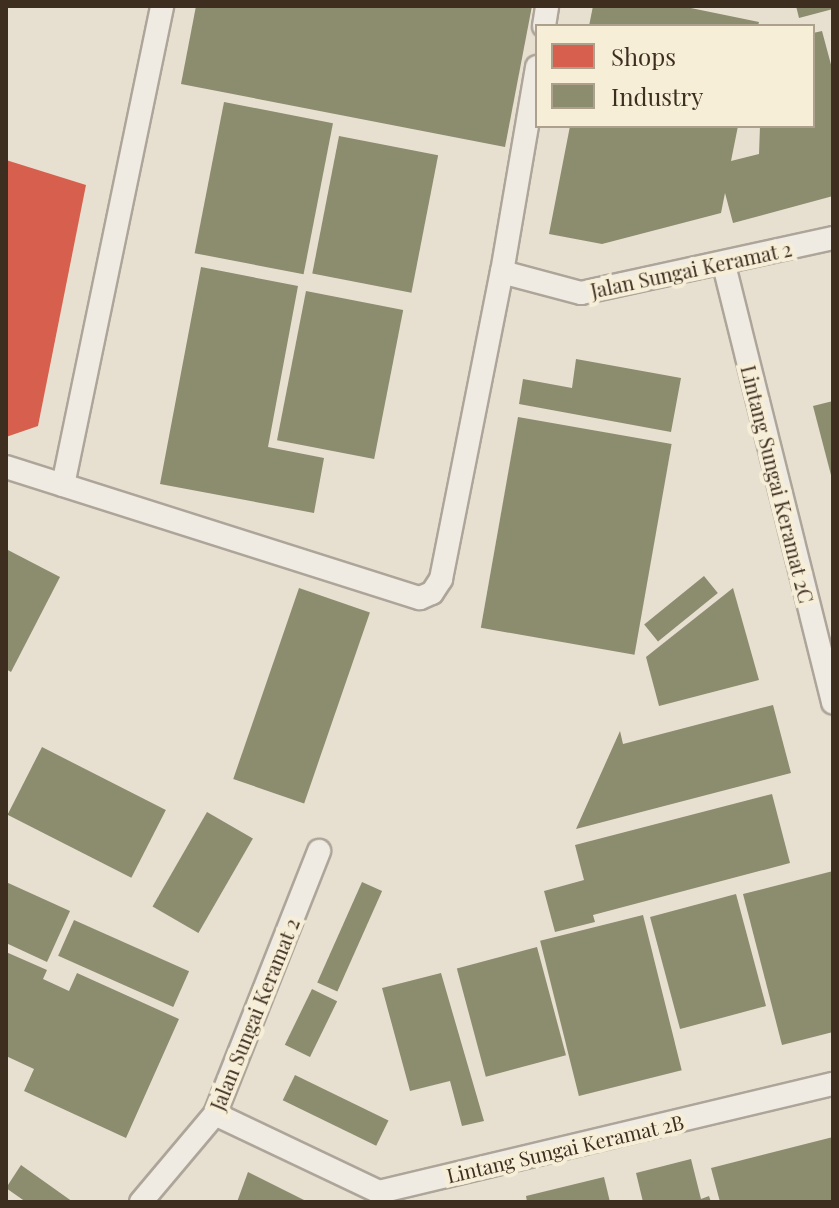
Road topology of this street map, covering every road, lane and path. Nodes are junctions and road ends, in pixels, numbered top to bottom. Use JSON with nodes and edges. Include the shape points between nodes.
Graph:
{"nodes":[{"id":1,"x":162,"y":6,"type":"edge"},
{"id":2,"x":535,"y":79,"type":"edge"},
{"id":3,"x":833,"y":238,"type":"edge"},
{"id":4,"x":724,"y":265,"type":"junction"},
{"id":5,"x":502,"y":272,"type":"junction"},
{"id":6,"x":6,"y":467,"type":"edge"},
{"id":7,"x":63,"y":485,"type":"junction"},
{"id":8,"x":833,"y":703,"type":"edge"},
{"id":9,"x":319,"y":851,"type":"dead end"},
{"id":10,"x":833,"y":1084,"type":"edge"},
{"id":11,"x":215,"y":1114,"type":"junction"},
{"id":12,"x":141,"y":1202,"type":"edge"}],
"edges":[{"from":1,"to":7,"type":"street"},
{"from":2,"to":5,"type":"street"},
{"from":3,"to":4,"type":"street","name":"Jalan Sungai Keramat 2"},
{"from":4,"to":5,"type":"street","name":"Jalan Sungai Keramat 2","via":[[581,293]]},
{"from":4,"to":8,"type":"street","name":"Lintang Sungai Keramat 2C"},
{"from":5,"to":7,"type":"street","via":[[441,579],[432,593],[420,598]]},
{"from":6,"to":7,"type":"street"},
{"from":9,"to":11,"type":"street","name":"Jalan Sungai Keramat 2"},
{"from":10,"to":11,"type":"street","name":"Lintang Sungai Keramat 2B","via":[[379,1192]]},
{"from":11,"to":12,"type":"street","name":"Jalan Sungai Keramat 2"}]}
